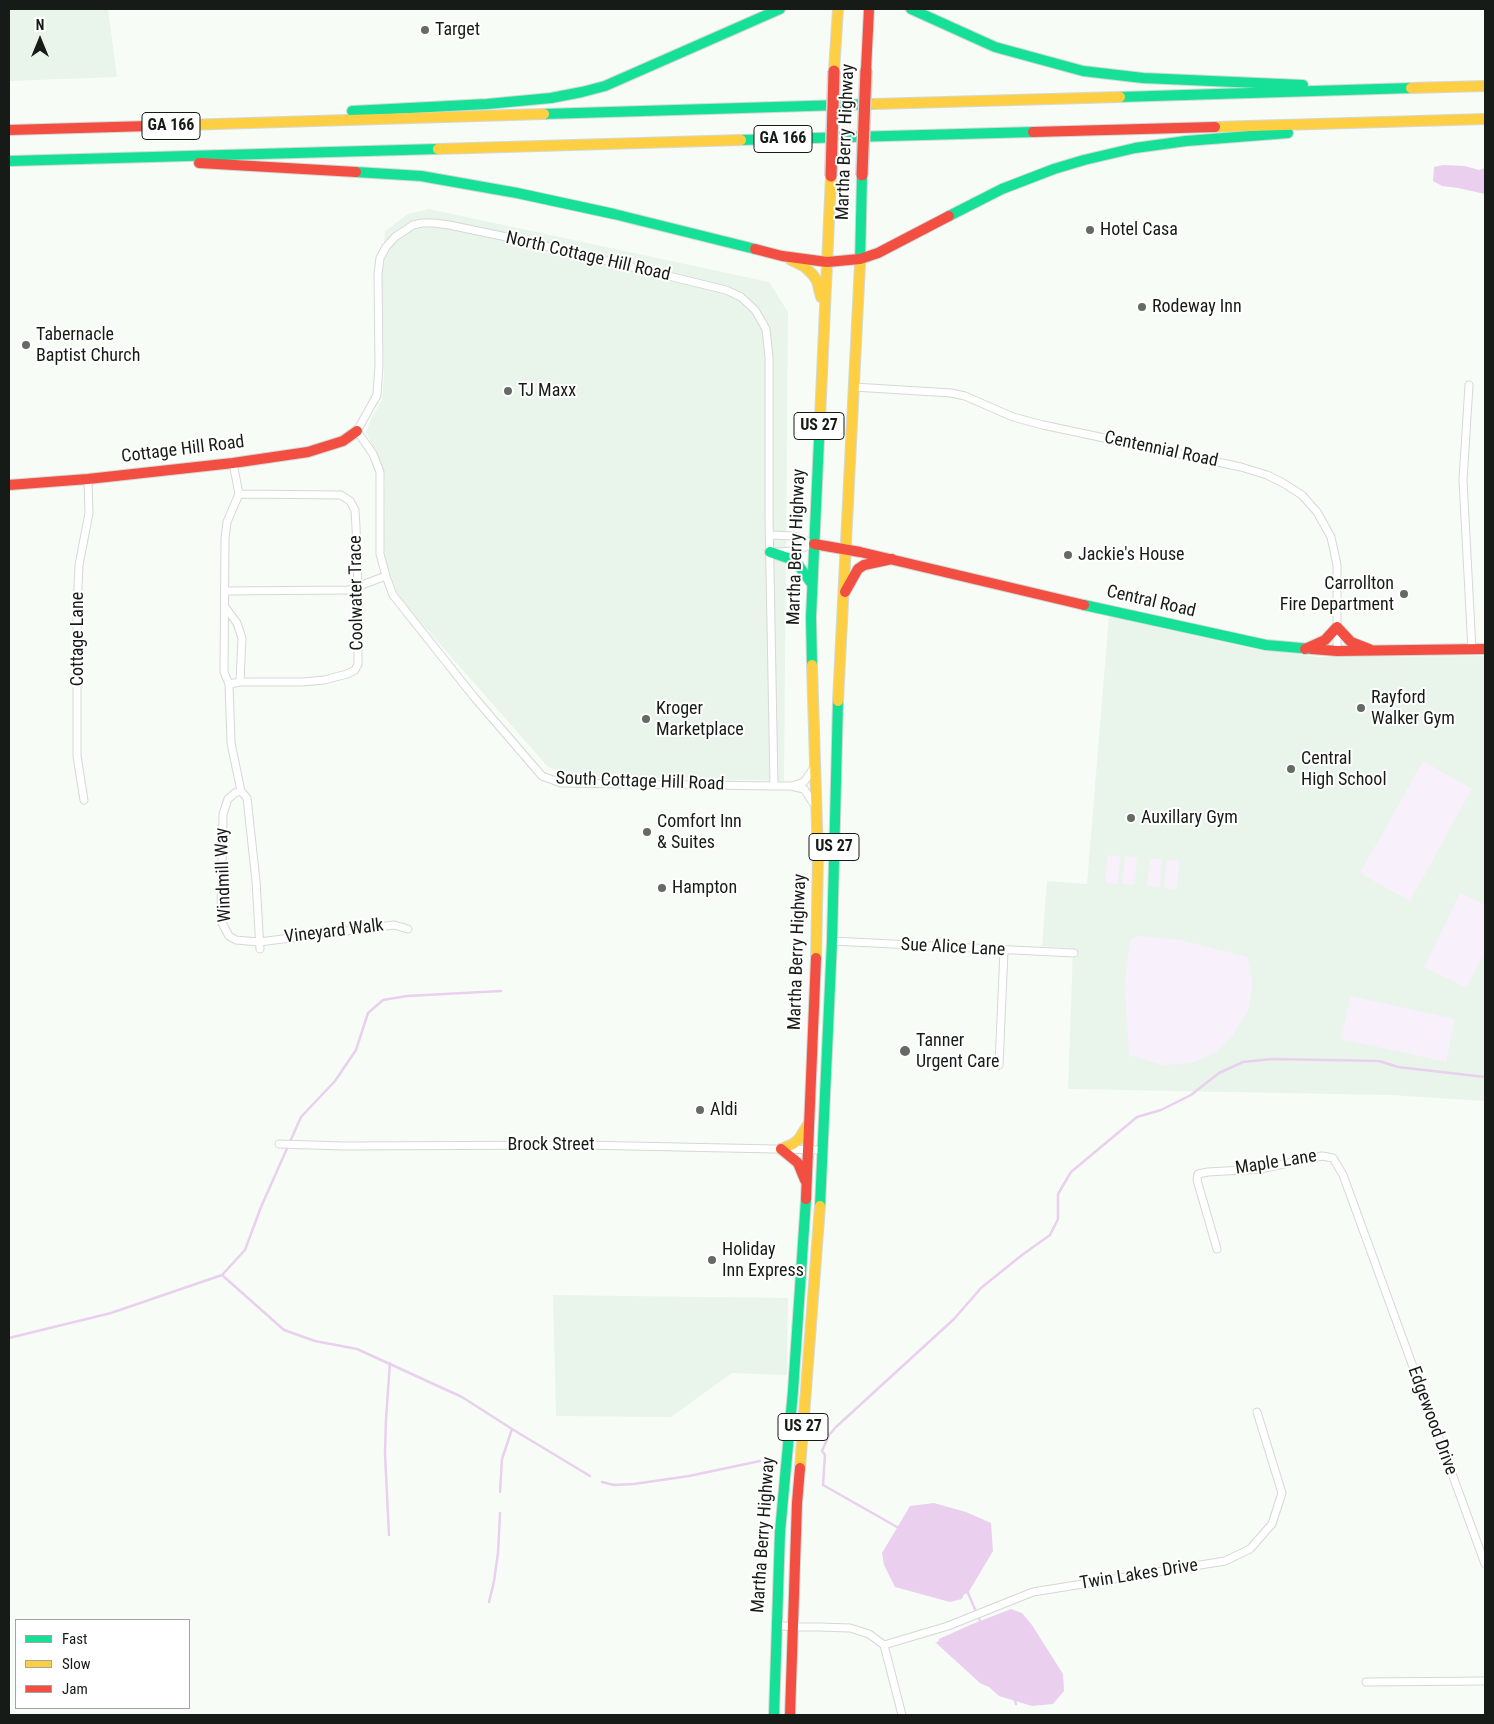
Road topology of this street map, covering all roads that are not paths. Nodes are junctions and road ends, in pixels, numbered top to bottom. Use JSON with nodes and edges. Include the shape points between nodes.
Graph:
{"nodes":[{"id":1,"x":780,"y":9,"type":"edge"},
{"id":2,"x":838,"y":9,"type":"edge"},
{"id":3,"x":869,"y":9,"type":"edge"},
{"id":4,"x":910,"y":9,"type":"edge"},
{"id":5,"x":1485,"y":86,"type":"edge"},
{"id":6,"x":1358,"y":90,"type":"junction"},
{"id":7,"x":1485,"y":119,"type":"edge"},
{"id":8,"x":293,"y":121,"type":"junction"},
{"id":9,"x":1425,"y":121,"type":"junction"},
{"id":10,"x":9,"y":130,"type":"edge"},
{"id":11,"x":142,"y":157,"type":"junction"},
{"id":12,"x":9,"y":162,"type":"edge"},
{"id":13,"x":782,"y":256,"type":"junction"},
{"id":14,"x":860,"y":259,"type":"junction"},
{"id":15,"x":827,"y":262,"type":"junction"},
{"id":16,"x":824,"y":309,"type":"junction"},
{"id":17,"x":1469,"y":384,"type":"dead end"},
{"id":18,"x":854,"y":387,"type":"junction"},
{"id":19,"x":357,"y":431,"type":"junction"},
{"id":20,"x":233,"y":463,"type":"junction"},
{"id":21,"x":88,"y":479,"type":"junction"},
{"id":22,"x":9,"y":485,"type":"edge"},
{"id":23,"x":239,"y":494,"type":"junction"},
{"id":24,"x":769,"y":535,"type":"junction"},
{"id":25,"x":814,"y":544,"type":"junction"},
{"id":26,"x":845,"y":548,"type":"junction"},
{"id":27,"x":770,"y":552,"type":"junction"},
{"id":28,"x":892,"y":559,"type":"junction"},
{"id":29,"x":386,"y":576,"type":"junction"},
{"id":30,"x":812,"y":584,"type":"junction"},
{"id":31,"x":358,"y":587,"type":"junction"},
{"id":32,"x":226,"y":591,"type":"junction"},
{"id":33,"x":843,"y":596,"type":"junction"},
{"id":34,"x":225,"y":607,"type":"junction"},
{"id":35,"x":1337,"y":626,"type":"junction"},
{"id":36,"x":1485,"y":649,"type":"edge"},
{"id":37,"x":1304,"y":650,"type":"junction"},
{"id":38,"x":1472,"y":650,"type":"junction"},
{"id":39,"x":1337,"y":651,"type":"junction"},
{"id":40,"x":1374,"y":651,"type":"junction"},
{"id":41,"x":240,"y":682,"type":"junction"},
{"id":42,"x":229,"y":684,"type":"junction"},
{"id":43,"x":815,"y":765,"type":"junction"},
{"id":44,"x":774,"y":786,"type":"junction"},
{"id":45,"x":791,"y":786,"type":"junction"},
{"id":46,"x":242,"y":791,"type":"junction"},
{"id":47,"x":84,"y":800,"type":"dead end"},
{"id":48,"x":816,"y":809,"type":"junction"},
{"id":49,"x":408,"y":928,"type":"dead end"},
{"id":50,"x":817,"y":939,"type":"junction"},
{"id":51,"x":832,"y":941,"type":"junction"},
{"id":52,"x":259,"y":945,"type":"junction"},
{"id":53,"x":1004,"y":951,"type":"junction"},
{"id":54,"x":1074,"y":954,"type":"dead end"},
{"id":55,"x":999,"y":1065,"type":"dead end"},
{"id":56,"x":810,"y":1122,"type":"junction"},
{"id":57,"x":279,"y":1144,"type":"dead end"},
{"id":58,"x":781,"y":1149,"type":"junction"},
{"id":59,"x":809,"y":1150,"type":"junction"},
{"id":60,"x":823,"y":1150,"type":"junction"},
{"id":61,"x":806,"y":1186,"type":"junction"},
{"id":62,"x":1217,"y":1249,"type":"dead end"},
{"id":63,"x":1380,"y":1278,"type":"joint"},
{"id":64,"x":1257,"y":1412,"type":"dead end"},
{"id":65,"x":1485,"y":1564,"type":"edge"},
{"id":66,"x":776,"y":1624,"type":"junction"},
{"id":67,"x":792,"y":1627,"type":"junction"},
{"id":68,"x":884,"y":1645,"type":"junction"},
{"id":69,"x":1485,"y":1681,"type":"edge"},
{"id":70,"x":1366,"y":1682,"type":"dead end"},
{"id":71,"x":774,"y":1715,"type":"edge"},
{"id":72,"x":790,"y":1715,"type":"edge"},
{"id":73,"x":902,"y":1715,"type":"edge"}],
"edges":[{"from":1,"to":8,"type":"main road","via":[[605,86],[582,92],[487,104],[339,112]]},
{"from":2,"to":15,"type":"main road","name":"Martha Berry Highway","number":"US 27","bridge":true},
{"from":3,"to":14,"type":"main road","name":"Martha Berry Highway","number":"US 27","bridge":true},
{"from":4,"to":6,"type":"main road","via":[[995,47],[1083,71]]},
{"from":5,"to":6,"type":"main road"},
{"from":6,"to":8,"type":"main road","number":"GA 166"},
{"from":7,"to":9,"type":"main road"},
{"from":8,"to":10,"type":"main road","number":"GA 166"},
{"from":9,"to":11,"type":"main road","number":"GA 166"},
{"from":9,"to":14,"type":"main road","via":[[1375,129],[1186,141],[1084,160],[1002,189],[878,253]]},
{"from":11,"to":12,"type":"main road","number":"GA 166"},
{"from":11,"to":13,"type":"main road","via":[[421,176],[614,214]]},
{"from":13,"to":15,"type":"main road"},
{"from":13,"to":16,"type":"main road","via":[[801,264],[813,275]]},
{"from":14,"to":15,"type":"main road"},
{"from":14,"to":18,"type":"main road","name":"Martha Berry Highway","number":"US 27"},
{"from":15,"to":16,"type":"main road","name":"Martha Berry Highway","number":"US 27"},
{"from":16,"to":25,"type":"main road","name":"Martha Berry Highway","number":"US 27"},
{"from":17,"to":38,"type":"street","via":[[1463,480]]},
{"from":18,"to":26,"type":"main road","name":"Martha Berry Highway","number":"US 27"},
{"from":18,"to":35,"type":"street","name":"Centennial Road","via":[[965,396],[1022,420],[1242,467],[1275,478],[1302,495],[1317,512],[1331,537],[1337,565]]},
{"from":19,"to":20,"type":"main road","name":"Cottage Hill Road","via":[[318,450]]},
{"from":19,"to":24,"type":"street","name":"North Cottage Hill Road","via":[[377,395],[380,258],[395,237],[413,225],[434,223],[457,227],[726,290],[742,297],[766,329],[769,357]]},
{"from":19,"to":29,"type":"street","name":"South Cottage Hill Road","via":[[373,454],[380,472],[380,554]]},
{"from":20,"to":21,"type":"main road","name":"Cottage Hill Road"},
{"from":20,"to":23,"type":"street"},
{"from":21,"to":22,"type":"main road","name":"Cottage Hill Road"},
{"from":21,"to":47,"type":"street","name":"Cottage Lane","via":[[89,513],[79,565],[77,607],[77,756]]},
{"from":23,"to":31,"type":"street","name":"Coolwater Trace","via":[[341,495],[350,501],[355,510]]},
{"from":23,"to":32,"type":"street","name":"Windmill Way","via":[[227,522]]},
{"from":24,"to":25,"type":"street","name":"Central Road","via":[[794,536]]},
{"from":24,"to":27,"type":"street"},
{"from":25,"to":26,"type":"main road","name":"Central Road"},
{"from":25,"to":27,"type":"street","name":"Central Road","via":[[794,551]]},
{"from":25,"to":30,"type":"main road","name":"Martha Berry Highway","number":"US 27"},
{"from":26,"to":28,"type":"main road","name":"Central Road"},
{"from":26,"to":33,"type":"main road","name":"Martha Berry Highway","number":"US 27"},
{"from":27,"to":30,"type":"main road","via":[[799,566]]},
{"from":27,"to":44,"type":"street"},
{"from":28,"to":33,"type":"main road","via":[[858,569]]},
{"from":28,"to":37,"type":"main road","name":"Central Road","via":[[1248,642]]},
{"from":29,"to":31,"type":"street"},
{"from":29,"to":44,"type":"street","name":"South Cottage Hill Road","via":[[393,595],[407,613],[542,776],[561,783]]},
{"from":30,"to":43,"type":"main road","name":"Martha Berry Highway","number":"US 27"},
{"from":31,"to":32,"type":"street","via":[[348,590]]},
{"from":31,"to":41,"type":"street","name":"Coolwater Trace","via":[[355,670],[302,682]]},
{"from":32,"to":34,"type":"street","name":"Windmill Way"},
{"from":33,"to":51,"type":"main road","name":"Martha Berry Highway","number":"US 27"},
{"from":34,"to":41,"type":"street","via":[[237,623],[242,638]]},
{"from":34,"to":42,"type":"street","name":"Windmill Way","via":[[224,672]]},
{"from":35,"to":37,"type":"main road","via":[[1325,640]]},
{"from":35,"to":39,"type":"street","name":"Centennial Road"},
{"from":35,"to":40,"type":"main road","via":[[1351,642]]},
{"from":36,"to":38,"type":"main road","name":"Central Road"},
{"from":37,"to":39,"type":"main road","name":"Central Road"},
{"from":38,"to":40,"type":"main road","name":"Central Road"},
{"from":39,"to":40,"type":"main road","name":"Central Road"},
{"from":41,"to":42,"type":"street","name":"Coolwater Trace"},
{"from":42,"to":46,"type":"street","name":"Windmill Way","via":[[231,742]]},
{"from":43,"to":45,"type":"street","via":[[804,782]]},
{"from":43,"to":48,"type":"main road","name":"Martha Berry Highway","number":"US 27"},
{"from":44,"to":45,"type":"street","name":"South Cottage Hill Road"},
{"from":45,"to":48,"type":"street","via":[[804,789]]},
{"from":46,"to":52,"type":"street","name":"Windmill Way","via":[[247,798]]},
{"from":46,"to":52,"type":"street","name":"Windmill Way","via":[[228,799],[223,814],[222,923],[229,936]]},
{"from":48,"to":50,"type":"main road","name":"Martha Berry Highway","number":"US 27"},
{"from":49,"to":52,"type":"street","name":"Vineyard Walk","via":[[394,925]]},
{"from":50,"to":51,"type":"main road"},
{"from":50,"to":56,"type":"main road","name":"Martha Berry Highway","number":"US 27"},
{"from":51,"to":53,"type":"street","name":"Sue Alice Lane"},
{"from":51,"to":60,"type":"main road","name":"Martha Berry Highway","number":"US 27"},
{"from":53,"to":54,"type":"street","name":"Sue Alice Lane"},
{"from":53,"to":55,"type":"street"},
{"from":56,"to":58,"type":"main road","via":[[799,1139]]},
{"from":56,"to":59,"type":"main road","name":"Martha Berry Highway","number":"US 27"},
{"from":57,"to":58,"type":"street","name":"Brock Street"},
{"from":58,"to":59,"type":"street","name":"Brock Street"},
{"from":58,"to":61,"type":"main road","via":[[798,1164]]},
{"from":59,"to":60,"type":"street","name":"Brock Street"},
{"from":59,"to":61,"type":"main road","name":"Martha Berry Highway","number":"US 27"},
{"from":60,"to":67,"type":"main road","name":"Martha Berry Highway","number":"US 27","via":[[797,1503]]},
{"from":61,"to":66,"type":"main road","name":"Martha Berry Highway","number":"US 27"},
{"from":62,"to":63,"type":"street","name":"Maple Lane","via":[[1198,1174],[1260,1169],[1330,1156],[1343,1175]]},
{"from":63,"to":65,"type":"street","name":"Edgewood Drive"},
{"from":64,"to":68,"type":"street","name":"Twin Lakes Drive","via":[[1282,1493],[1272,1524],[1250,1549],[1225,1561],[1033,1592],[948,1626]]},
{"from":66,"to":67,"type":"street"},
{"from":66,"to":71,"type":"main road","name":"Martha Berry Highway","number":"US 27"},
{"from":67,"to":68,"type":"street","via":[[850,1628],[869,1634]]},
{"from":67,"to":72,"type":"main road","name":"Martha Berry Highway","number":"US 27"},
{"from":68,"to":73,"type":"street"},
{"from":69,"to":70,"type":"street"}]}
